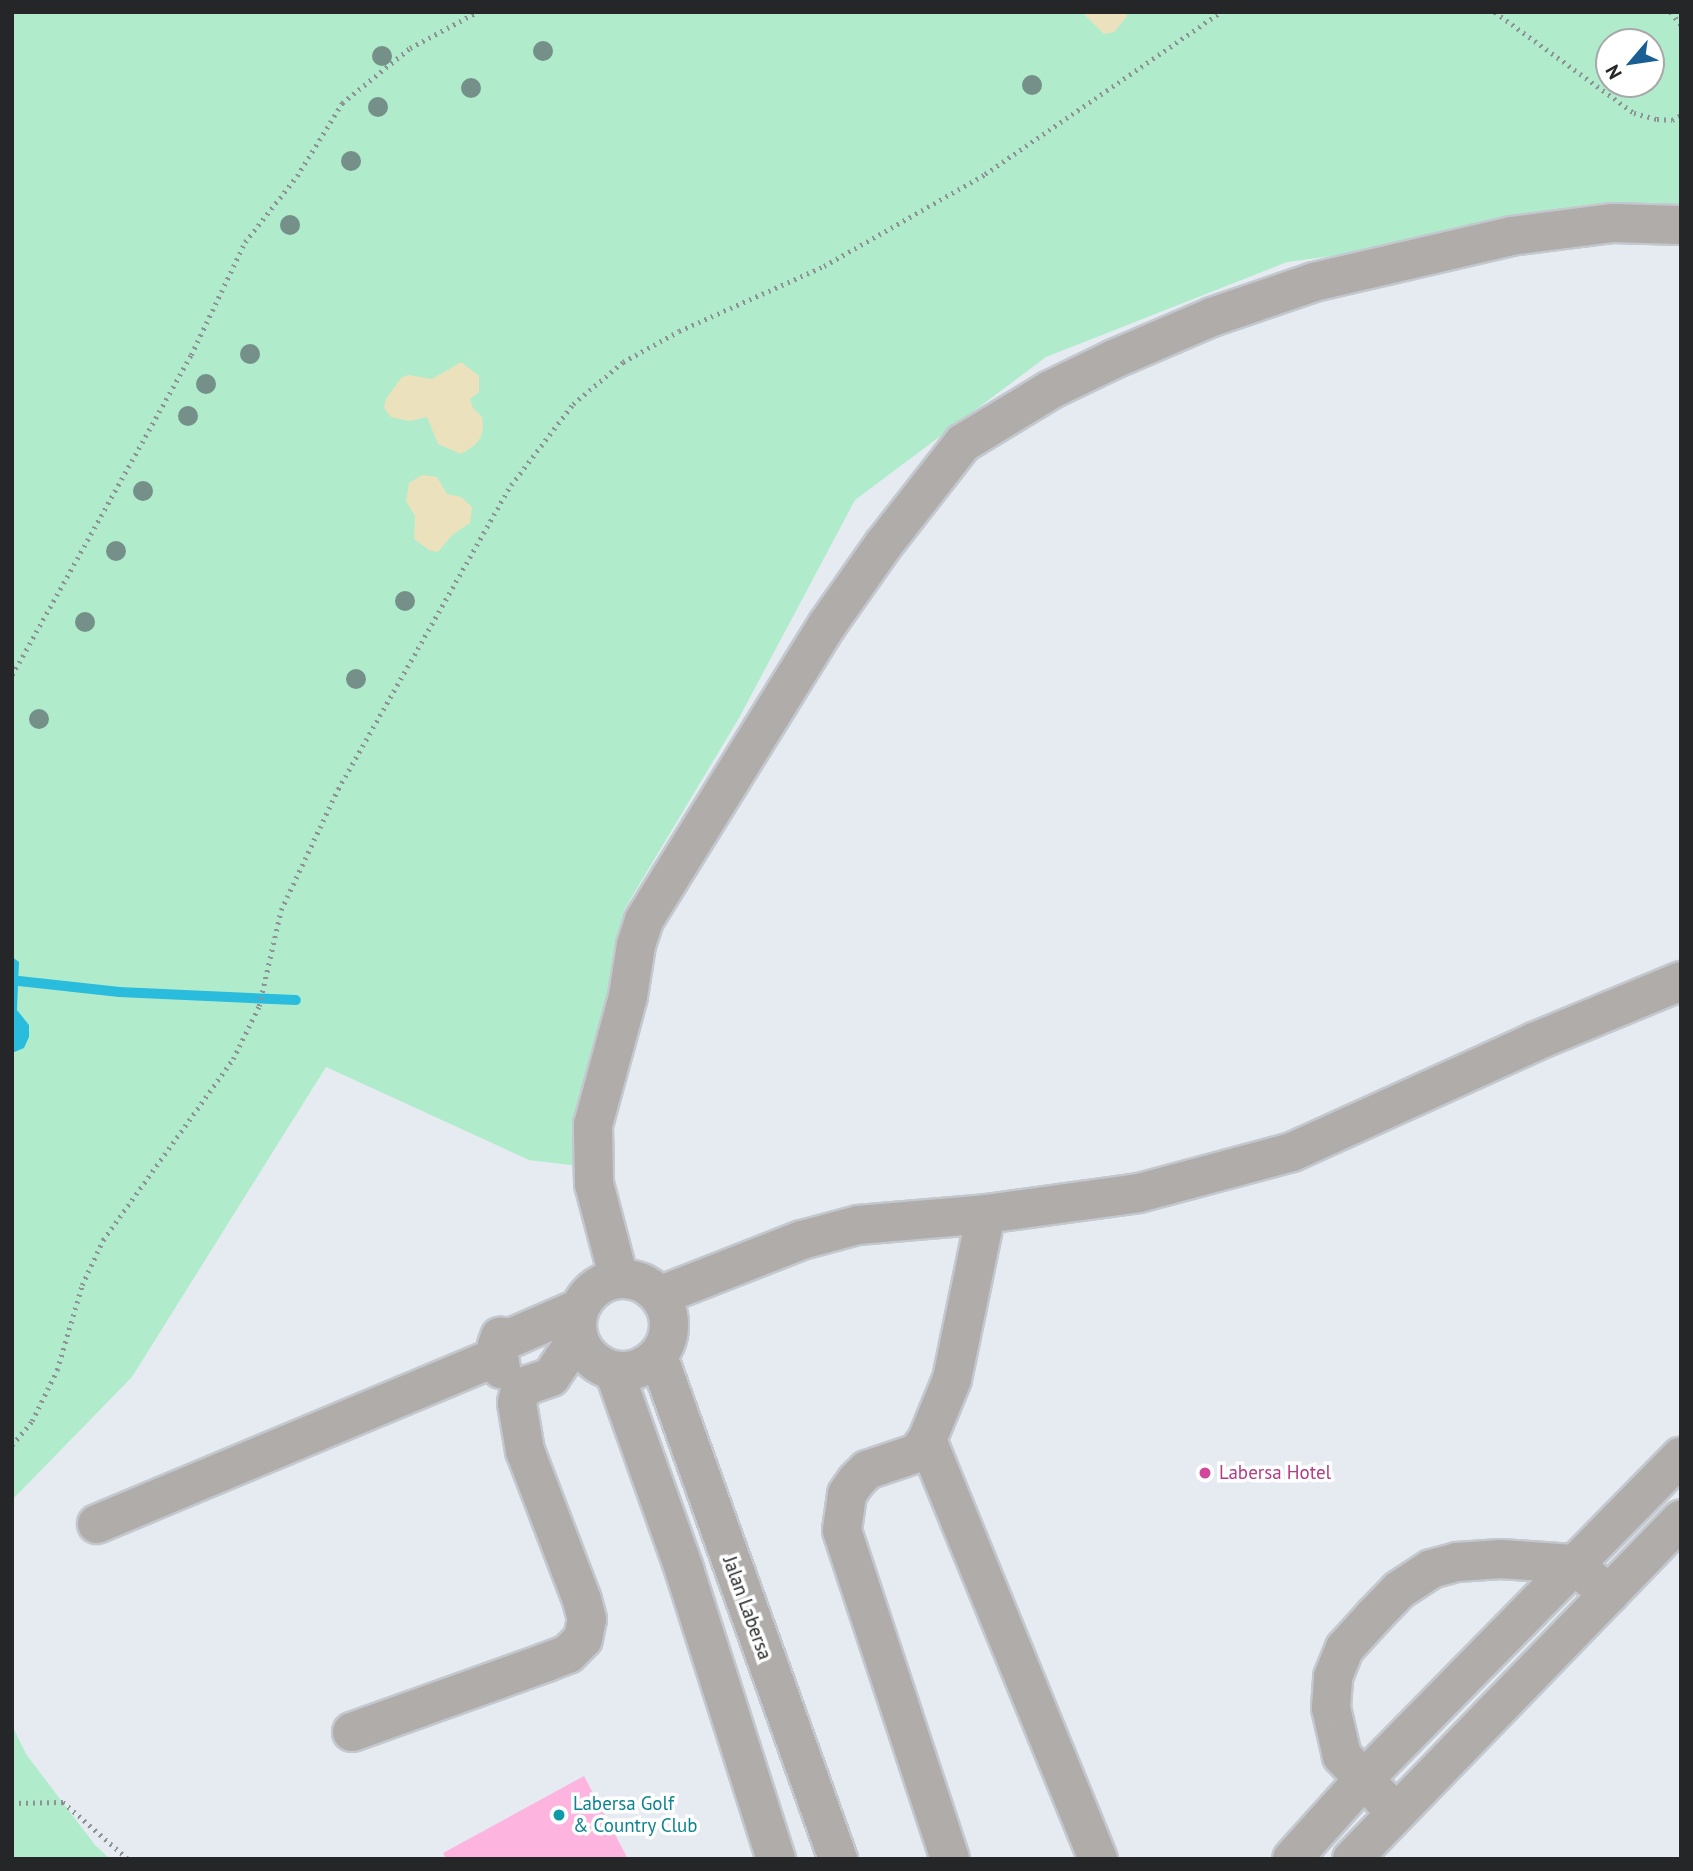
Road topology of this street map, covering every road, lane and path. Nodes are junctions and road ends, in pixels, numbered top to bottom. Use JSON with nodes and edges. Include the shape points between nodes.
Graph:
{"nodes":[{"id":1,"x":477,"y":12,"type":"edge"},
{"id":2,"x":1221,"y":12,"type":"edge"},
{"id":3,"x":1495,"y":12,"type":"edge"},
{"id":4,"x":1671,"y":12,"type":"edge"},
{"id":5,"x":1681,"y":25,"type":"edge"},
{"id":6,"x":1681,"y":115,"type":"edge"},
{"id":7,"x":1681,"y":225,"type":"edge"},
{"id":8,"x":12,"y":675,"type":"edge"},
{"id":9,"x":1681,"y":981,"type":"edge"},
{"id":10,"x":986,"y":1214,"type":"junction"},
{"id":11,"x":619,"y":1279,"type":"junction"},
{"id":12,"x":659,"y":1296,"type":"junction"},
{"id":13,"x":579,"y":1323,"type":"junction"},
{"id":14,"x":498,"y":1356,"type":"junction"},
{"id":15,"x":658,"y":1356,"type":"junction"},
{"id":16,"x":614,"y":1371,"type":"junction"},
{"id":17,"x":519,"y":1394,"type":"junction"},
{"id":18,"x":927,"y":1440,"type":"junction"},
{"id":19,"x":12,"y":1446,"type":"edge"},
{"id":20,"x":1681,"y":1456,"type":"edge"},
{"id":21,"x":1681,"y":1519,"type":"edge"},
{"id":22,"x":97,"y":1524,"type":"dead end"},
{"id":23,"x":1573,"y":1564,"type":"junction"},
{"id":24,"x":1609,"y":1594,"type":"junction"},
{"id":25,"x":352,"y":1731,"type":"dead end"},
{"id":26,"x":1363,"y":1781,"type":"junction"},
{"id":27,"x":12,"y":1803,"type":"edge"},
{"id":28,"x":1396,"y":1813,"type":"junction"},
{"id":29,"x":827,"y":1822,"type":"junction"},
{"id":30,"x":774,"y":1848,"type":"edge"},
{"id":31,"x":128,"y":1859,"type":"edge"},
{"id":32,"x":838,"y":1859,"type":"edge"},
{"id":33,"x":950,"y":1859,"type":"edge"},
{"id":34,"x":1098,"y":1859,"type":"edge"},
{"id":35,"x":1292,"y":1859,"type":"edge"},
{"id":36,"x":1352,"y":1859,"type":"edge"}],
"edges":[{"from":1,"to":8,"type":"path","via":[[410,48],[342,103],[296,176],[245,242],[191,355]]},
{"from":2,"to":19,"type":"path","via":[[985,174],[824,266],[679,331],[624,362],[573,404],[511,485],[338,789],[281,910],[259,1006],[233,1059],[103,1240],[82,1285],[57,1370],[32,1422]]},
{"from":3,"to":6,"type":"path","via":[[1634,113],[1665,120]]},
{"from":4,"to":5,"type":"path"},
{"from":7,"to":11,"type":"street","via":[[1613,223],[1511,236],[1314,282],[1212,317],[1114,359],[1050,390],[963,443],[827,625],[644,920],[593,1125],[594,1184]]},
{"from":9,"to":10,"type":"street","via":[[1292,1152],[1139,1193]]},
{"from":10,"to":12,"type":"street","via":[[858,1225],[828,1232]]},
{"from":10,"to":18,"type":"street","via":[[952,1379]]},
{"from":11,"to":12,"type":"street","via":[[645,1284]]},
{"from":11,"to":13,"type":"street","via":[[592,1291]]},
{"from":12,"to":15,"type":"street","via":[[670,1326]]},
{"from":13,"to":14,"type":"street","via":[[500,1337]]},
{"from":13,"to":16,"type":"street","via":[[585,1353]]},
{"from":13,"to":17,"type":"street","via":[[551,1377],[527,1385]]},
{"from":14,"to":17,"type":"street"},
{"from":14,"to":22,"type":"street"},
{"from":15,"to":16,"type":"street","via":[[645,1367]]},
{"from":15,"to":29,"type":"street","name":"Jalan Labersa"},
{"from":16,"to":30,"type":"street"},
{"from":17,"to":25,"type":"street","via":[[525,1451],[587,1619],[583,1639],[568,1654]]},
{"from":18,"to":33,"type":"street","via":[[917,1452],[867,1470],[856,1481],[847,1494],[842,1530]]},
{"from":18,"to":34,"type":"street"},
{"from":20,"to":23,"type":"street"},
{"from":21,"to":24,"type":"street"},
{"from":23,"to":24,"type":"street"},
{"from":23,"to":26,"type":"street"},
{"from":23,"to":26,"type":"street","via":[[1501,1559],[1458,1562],[1431,1569],[1391,1599],[1345,1648],[1333,1676],[1335,1735],[1342,1756]]},
{"from":24,"to":28,"type":"street"},
{"from":26,"to":28,"type":"street"},
{"from":26,"to":35,"type":"street"},
{"from":27,"to":31,"type":"path","via":[[64,1802]]},
{"from":28,"to":36,"type":"street"},
{"from":29,"to":30,"type":"street"},
{"from":29,"to":32,"type":"street","name":"Jalan Labersa"}]}
